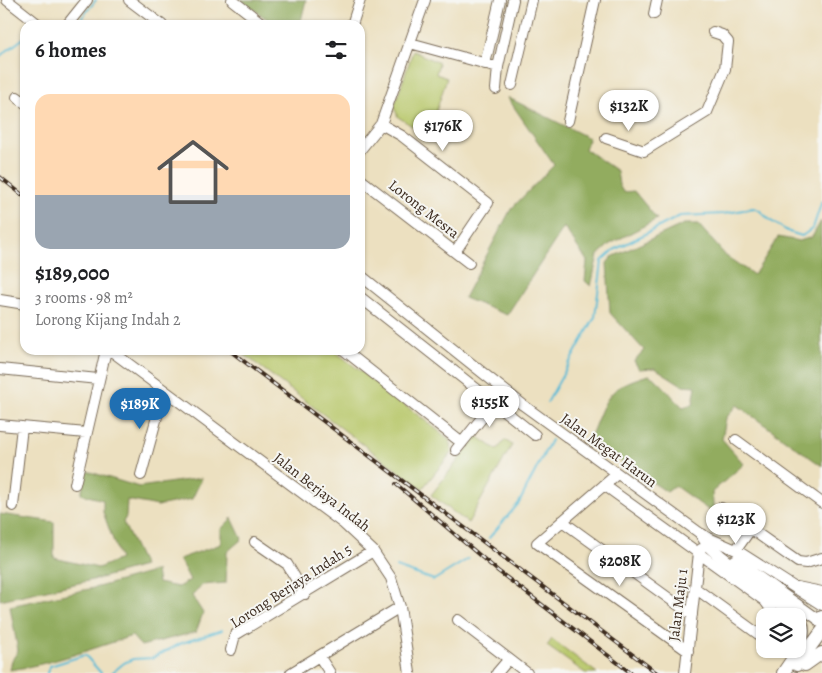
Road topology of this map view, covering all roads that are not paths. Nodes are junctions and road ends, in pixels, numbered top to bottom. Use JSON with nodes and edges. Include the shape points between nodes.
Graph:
{"nodes":[{"id":1,"x":7,"y":0,"type":"edge"},
{"id":2,"x":86,"y":0,"type":"edge"},
{"id":3,"x":129,"y":0,"type":"edge"},
{"id":4,"x":232,"y":0,"type":"edge"},
{"id":5,"x":360,"y":0,"type":"edge"},
{"id":6,"x":425,"y":0,"type":"edge"},
{"id":7,"x":500,"y":0,"type":"edge"},
{"id":8,"x":513,"y":0,"type":"edge"},
{"id":9,"x":532,"y":0,"type":"edge"},
{"id":10,"x":595,"y":0,"type":"edge"},
{"id":11,"x":657,"y":0,"type":"edge"},
{"id":12,"x":654,"y":14,"type":"dead end"},
{"id":13,"x":33,"y":20,"type":"edge"},
{"id":14,"x":71,"y":20,"type":"edge"},
{"id":15,"x":155,"y":20,"type":"edge"},
{"id":16,"x":258,"y":20,"type":"edge"},
{"id":17,"x":354,"y":20,"type":"edge"},
{"id":18,"x":713,"y":32,"type":"dead end"},
{"id":19,"x":410,"y":43,"type":"junction"},
{"id":20,"x":485,"y":64,"type":"junction"},
{"id":21,"x":498,"y":67,"type":"junction"},
{"id":22,"x":512,"y":84,"type":"dead end"},
{"id":23,"x":496,"y":89,"type":"dead end"},
{"id":24,"x":568,"y":121,"type":"dead end"},
{"id":25,"x":381,"y":124,"type":"junction"},
{"id":26,"x":606,"y":138,"type":"dead end"},
{"id":27,"x":365,"y":144,"type":"edge"},
{"id":28,"x":365,"y":183,"type":"edge"},
{"id":29,"x":455,"y":252,"type":"junction"},
{"id":30,"x":469,"y":263,"type":"dead end"},
{"id":31,"x":365,"y":279,"type":"edge"},
{"id":32,"x":0,"y":300,"type":"edge"},
{"id":33,"x":365,"y":301,"type":"edge"},
{"id":34,"x":20,"y":303,"type":"edge"},
{"id":35,"x":105,"y":355,"type":"edge"},
{"id":36,"x":117,"y":355,"type":"edge"},
{"id":37,"x":350,"y":355,"type":"edge"},
{"id":38,"x":0,"y":369,"type":"edge"},
{"id":39,"x":98,"y":378,"type":"junction"},
{"id":40,"x":504,"y":390,"type":"junction"},
{"id":41,"x":164,"y":391,"type":"junction"},
{"id":42,"x":494,"y":402,"type":"junction"},
{"id":43,"x":0,"y":425,"type":"edge"},
{"id":44,"x":22,"y":427,"type":"junction"},
{"id":45,"x":86,"y":433,"type":"junction"},
{"id":46,"x":535,"y":434,"type":"dead end"},
{"id":47,"x":736,"y":440,"type":"dead end"},
{"id":48,"x":617,"y":474,"type":"junction"},
{"id":49,"x":141,"y":475,"type":"dead end"},
{"id":50,"x":75,"y":484,"type":"dead end"},
{"id":51,"x":604,"y":485,"type":"junction"},
{"id":52,"x":822,"y":503,"type":"edge"},
{"id":53,"x":13,"y":506,"type":"dead end"},
{"id":54,"x":721,"y":508,"type":"dead end"},
{"id":55,"x":562,"y":521,"type":"junction"},
{"id":56,"x":750,"y":530,"type":"junction"},
{"id":57,"x":704,"y":538,"type":"junction"},
{"id":58,"x":255,"y":542,"type":"dead end"},
{"id":59,"x":736,"y":550,"type":"junction"},
{"id":60,"x":373,"y":552,"type":"junction"},
{"id":61,"x":699,"y":553,"type":"junction"},
{"id":62,"x":822,"y":558,"type":"edge"},
{"id":63,"x":695,"y":588,"type":"junction"},
{"id":64,"x":797,"y":588,"type":"junction"},
{"id":65,"x":822,"y":593,"type":"edge"},
{"id":66,"x":305,"y":594,"type":"junction"},
{"id":67,"x":822,"y":605,"type":"edge"},
{"id":68,"x":400,"y":607,"type":"junction"},
{"id":69,"x":770,"y":608,"type":"edge"},
{"id":70,"x":786,"y":608,"type":"edge"},
{"id":71,"x":692,"y":615,"type":"junction"},
{"id":72,"x":458,"y":620,"type":"dead end"},
{"id":73,"x":821,"y":623,"type":"edge"},
{"id":74,"x":756,"y":632,"type":"edge"},
{"id":75,"x":822,"y":643,"type":"edge"},
{"id":76,"x":231,"y":650,"type":"dead end"},
{"id":77,"x":688,"y":651,"type":"junction"},
{"id":78,"x":822,"y":653,"type":"edge"},
{"id":79,"x":319,"y":656,"type":"junction"},
{"id":80,"x":793,"y":658,"type":"edge"},
{"id":81,"x":509,"y":660,"type":"junction"},
{"id":82,"x":802,"y":669,"type":"edge"},
{"id":83,"x":291,"y":673,"type":"edge"},
{"id":84,"x":330,"y":673,"type":"edge"},
{"id":85,"x":410,"y":673,"type":"edge"},
{"id":86,"x":497,"y":673,"type":"edge"},
{"id":87,"x":527,"y":673,"type":"edge"},
{"id":88,"x":685,"y":673,"type":"edge"},
{"id":89,"x":783,"y":673,"type":"edge"},
{"id":90,"x":791,"y":673,"type":"edge"}],
"edges":[{"from":1,"to":13,"type":"street"},
{"from":2,"to":14,"type":"street"},
{"from":3,"to":15,"type":"street"},
{"from":4,"to":16,"type":"street"},
{"from":5,"to":17,"type":"street"},
{"from":6,"to":19,"type":"street"},
{"from":7,"to":20,"type":"street"},
{"from":8,"to":21,"type":"street"},
{"from":9,"to":22,"type":"street"},
{"from":10,"to":24,"type":"street"},
{"from":11,"to":12,"type":"street"},
{"from":18,"to":26,"type":"street","via":[[728,42],[725,69],[707,112],[644,151]]},
{"from":19,"to":20,"type":"street"},
{"from":19,"to":25,"type":"street"},
{"from":20,"to":21,"type":"street"},
{"from":21,"to":23,"type":"street"},
{"from":25,"to":27,"type":"street"},
{"from":25,"to":29,"type":"street","via":[[402,136],[488,203]]},
{"from":28,"to":29,"type":"street","name":"Lorong Mesra"},
{"from":29,"to":30,"type":"street","name":"Lorong Mesra"},
{"from":31,"to":40,"type":"street","name":"Jalan Megat Harun"},
{"from":32,"to":34,"type":"street"},
{"from":33,"to":42,"type":"street"},
{"from":35,"to":39,"type":"street"},
{"from":36,"to":41,"type":"street","name":"Jalan Berjaya Indah"},
{"from":37,"to":42,"type":"street","via":[[459,446]]},
{"from":38,"to":39,"type":"street"},
{"from":39,"to":45,"type":"street"},
{"from":40,"to":42,"type":"street"},
{"from":40,"to":48,"type":"street","name":"Jalan Megat Harun"},
{"from":41,"to":49,"type":"street"},
{"from":41,"to":60,"type":"street","name":"Jalan Berjaya Indah","via":[[344,524]]},
{"from":42,"to":46,"type":"street"},
{"from":43,"to":44,"type":"street"},
{"from":44,"to":45,"type":"street"},
{"from":44,"to":53,"type":"street"},
{"from":45,"to":50,"type":"street"},
{"from":47,"to":52,"type":"street"},
{"from":48,"to":51,"type":"street"},
{"from":48,"to":57,"type":"street","name":"Jalan Megat Harun"},
{"from":51,"to":55,"type":"street"},
{"from":51,"to":61,"type":"street","name":"Jalan Megat Harun"},
{"from":54,"to":56,"type":"street"},
{"from":55,"to":71,"type":"street"},
{"from":55,"to":77,"type":"street","via":[[537,543]]},
{"from":56,"to":59,"type":"street"},
{"from":56,"to":62,"type":"street","via":[[798,562]]},
{"from":57,"to":59,"type":"street","name":"Jalan Megat Harun"},
{"from":57,"to":61,"type":"street","name":"Jalan Maju 1"},
{"from":57,"to":70,"type":"main road"},
{"from":57,"to":73,"type":"street","name":"Jalan Megat Harun"},
{"from":58,"to":66,"type":"street","via":[[287,564]]},
{"from":59,"to":64,"type":"street","name":"Jalan Megat Harun"},
{"from":60,"to":66,"type":"street","name":"Lorong Berjaya Indah 5"},
{"from":60,"to":68,"type":"street","name":"Jalan Berjaya Indah","via":[[391,578]]},
{"from":61,"to":63,"type":"street","name":"Jalan Maju 1"},
{"from":61,"to":69,"type":"street","name":"Jalan Megat Harun"},
{"from":63,"to":71,"type":"street","name":"Jalan Maju 1"},
{"from":63,"to":74,"type":"street"},
{"from":64,"to":65,"type":"main road"},
{"from":64,"to":67,"type":"street","name":"Jalan Megat Harun"},
{"from":66,"to":76,"type":"street","name":"Lorong Berjaya Indah 5","via":[[235,636]]},
{"from":68,"to":79,"type":"street"},
{"from":68,"to":85,"type":"street","name":"Jalan Berjaya Indah"},
{"from":71,"to":77,"type":"street","name":"Jalan Maju 1"},
{"from":72,"to":81,"type":"street"},
{"from":73,"to":90,"type":"main road"},
{"from":75,"to":82,"type":"main road"},
{"from":77,"to":88,"type":"street","name":"Jalan Maju 1"},
{"from":78,"to":82,"type":"main road"},
{"from":79,"to":83,"type":"street"},
{"from":79,"to":84,"type":"street"},
{"from":80,"to":89,"type":"main road"},
{"from":81,"to":86,"type":"street"},
{"from":81,"to":87,"type":"street"}]}
